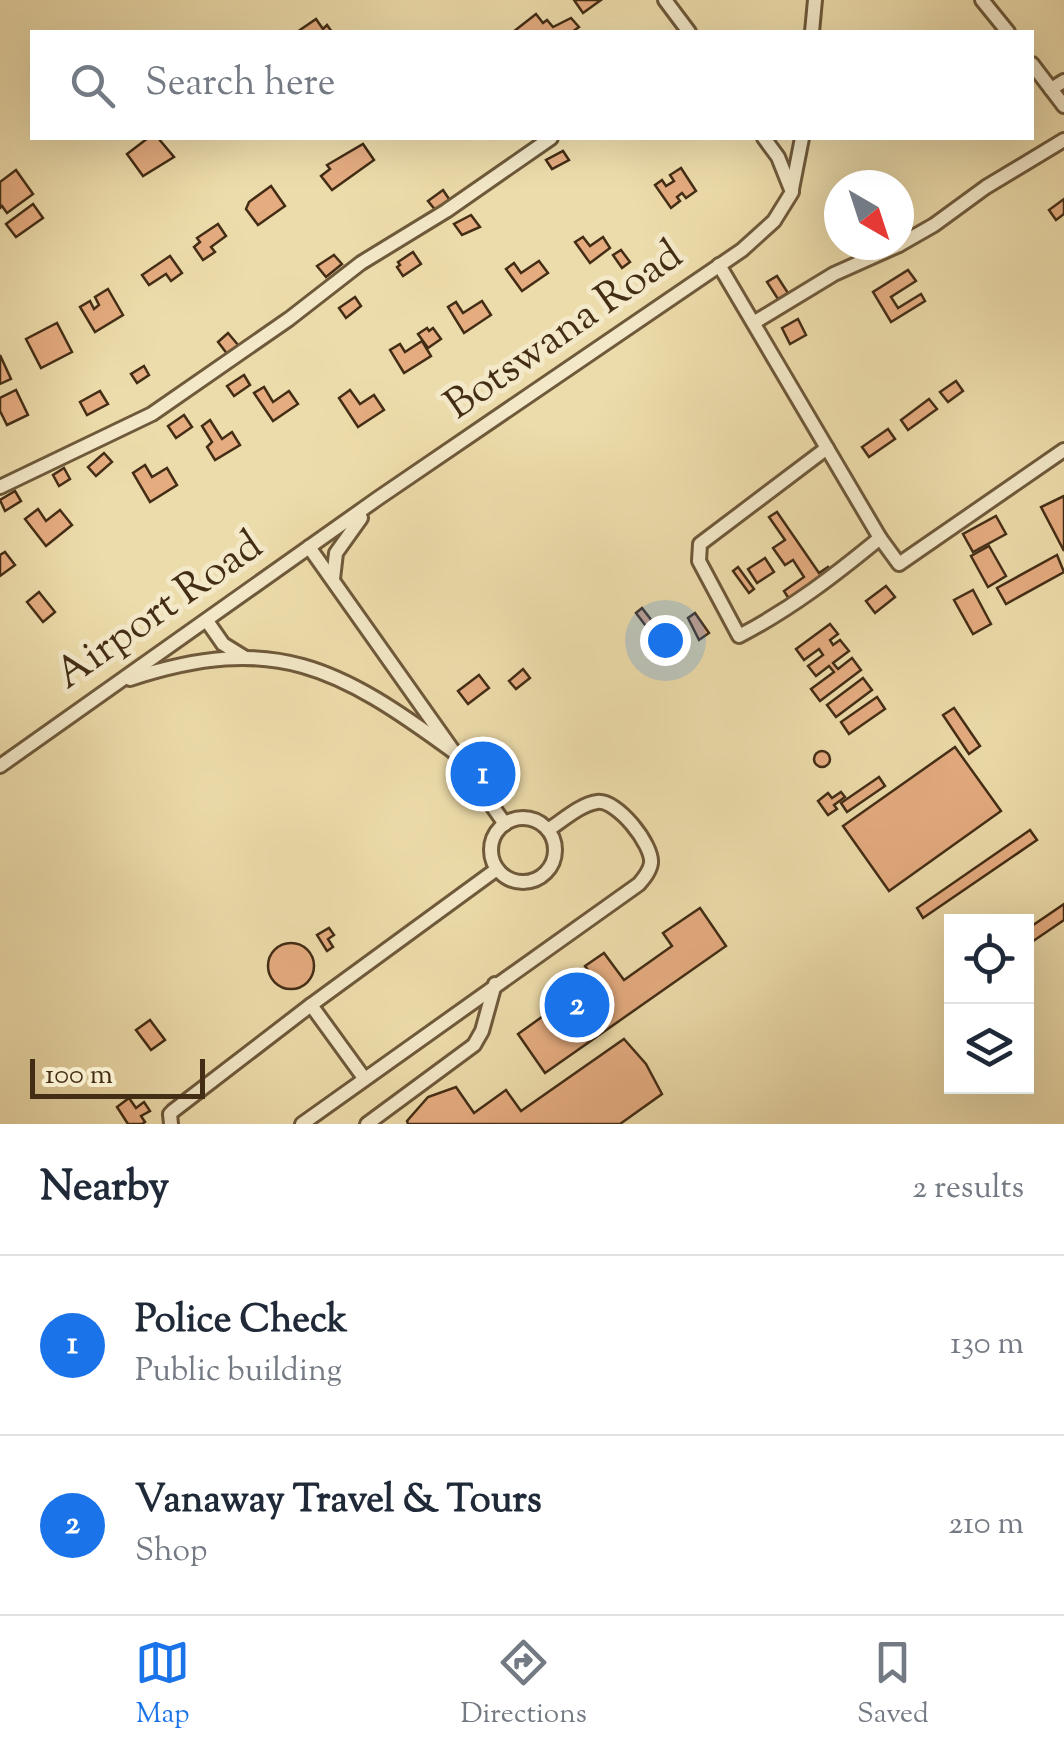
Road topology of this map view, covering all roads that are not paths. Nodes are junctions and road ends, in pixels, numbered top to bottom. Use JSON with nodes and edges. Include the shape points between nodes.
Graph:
{"nodes":[{"id":1,"x":664,"y":0,"type":"edge"},
{"id":2,"x":815,"y":0,"type":"edge"},
{"id":3,"x":982,"y":0,"type":"edge"},
{"id":4,"x":686,"y":30,"type":"edge"},
{"id":5,"x":812,"y":30,"type":"edge"},
{"id":6,"x":1006,"y":30,"type":"edge"},
{"id":7,"x":1034,"y":67,"type":"edge"},
{"id":8,"x":1064,"y":81,"type":"edge"},
{"id":9,"x":1051,"y":89,"type":"junction"},
{"id":10,"x":1064,"y":106,"type":"edge"},
{"id":11,"x":547,"y":140,"type":"edge"},
{"id":12,"x":766,"y":140,"type":"edge"},
{"id":13,"x":802,"y":140,"type":"edge"},
{"id":14,"x":1064,"y":140,"type":"edge"},
{"id":15,"x":792,"y":192,"type":"junction"},
{"id":16,"x":914,"y":236,"type":"edge"},
{"id":17,"x":865,"y":260,"type":"edge"},
{"id":18,"x":719,"y":265,"type":"junction"},
{"id":19,"x":755,"y":322,"type":"junction"},
{"id":20,"x":828,"y":448,"type":"junction"},
{"id":21,"x":1064,"y":450,"type":"edge"},
{"id":22,"x":0,"y":487,"type":"edge"},
{"id":23,"x":378,"y":499,"type":"junction"},
{"id":24,"x":880,"y":538,"type":"junction"},
{"id":25,"x":310,"y":547,"type":"junction"},
{"id":26,"x":333,"y":582,"type":"junction"},
{"id":27,"x":207,"y":621,"type":"junction"},
{"id":28,"x":246,"y":658,"type":"junction"},
{"id":29,"x":112,"y":685,"type":"junction"},
{"id":30,"x":454,"y":752,"type":"junction"},
{"id":31,"x":0,"y":766,"type":"edge"},
{"id":32,"x":504,"y":824,"type":"junction"},
{"id":33,"x":548,"y":830,"type":"junction"},
{"id":34,"x":497,"y":868,"type":"junction"},
{"id":35,"x":495,"y":984,"type":"junction"},
{"id":36,"x":310,"y":1005,"type":"junction"},
{"id":37,"x":364,"y":1078,"type":"junction"},
{"id":38,"x":171,"y":1124,"type":"edge"},
{"id":39,"x":302,"y":1124,"type":"edge"},
{"id":40,"x":367,"y":1124,"type":"edge"}],
"edges":[{"from":1,"to":4,"type":"street"},
{"from":2,"to":5,"type":"street"},
{"from":3,"to":6,"type":"street"},
{"from":7,"to":9,"type":"street"},
{"from":8,"to":9,"type":"street"},
{"from":9,"to":10,"type":"street"},
{"from":11,"to":22,"type":"street","via":[[152,414]]},
{"from":12,"to":15,"type":"street"},
{"from":13,"to":15,"type":"street"},
{"from":14,"to":16,"type":"street"},
{"from":15,"to":18,"type":"street","name":"Botswana Road","via":[[774,221]]},
{"from":17,"to":19,"type":"street"},
{"from":18,"to":19,"type":"street"},
{"from":18,"to":23,"type":"street","name":"Botswana Road"},
{"from":19,"to":20,"type":"street"},
{"from":20,"to":24,"type":"street"},
{"from":20,"to":24,"type":"street","via":[[700,544],[699,562],[739,636],[806,597]]},
{"from":21,"to":24,"type":"street","via":[[899,564]]},
{"from":23,"to":25,"type":"street","name":"Botswana Road"},
{"from":23,"to":26,"type":"street","via":[[344,539]]},
{"from":25,"to":26,"type":"street"},
{"from":25,"to":27,"type":"street","name":"Airport Road"},
{"from":26,"to":30,"type":"street"},
{"from":27,"to":28,"type":"street","via":[[223,644]]},
{"from":27,"to":29,"type":"street","name":"Airport Road"},
{"from":28,"to":29,"type":"street","via":[[174,665]]},
{"from":28,"to":30,"type":"street","via":[[286,661],[349,682]]},
{"from":29,"to":31,"type":"street","name":"Airport Road"},
{"from":30,"to":32,"type":"street"},
{"from":32,"to":33,"type":"street","via":[[528,818]]},
{"from":32,"to":34,"type":"street","via":[[491,850]]},
{"from":33,"to":34,"type":"street","via":[[555,851],[538,878],[516,881]]},
{"from":33,"to":35,"type":"street","via":[[592,803],[609,803],[641,838],[649,870],[639,884]]},
{"from":34,"to":36,"type":"street"},
{"from":35,"to":37,"type":"street"},
{"from":35,"to":40,"type":"street","via":[[474,1045]]},
{"from":36,"to":37,"type":"street"},
{"from":36,"to":38,"type":"street","via":[[173,1111]]},
{"from":37,"to":39,"type":"street"}]}
